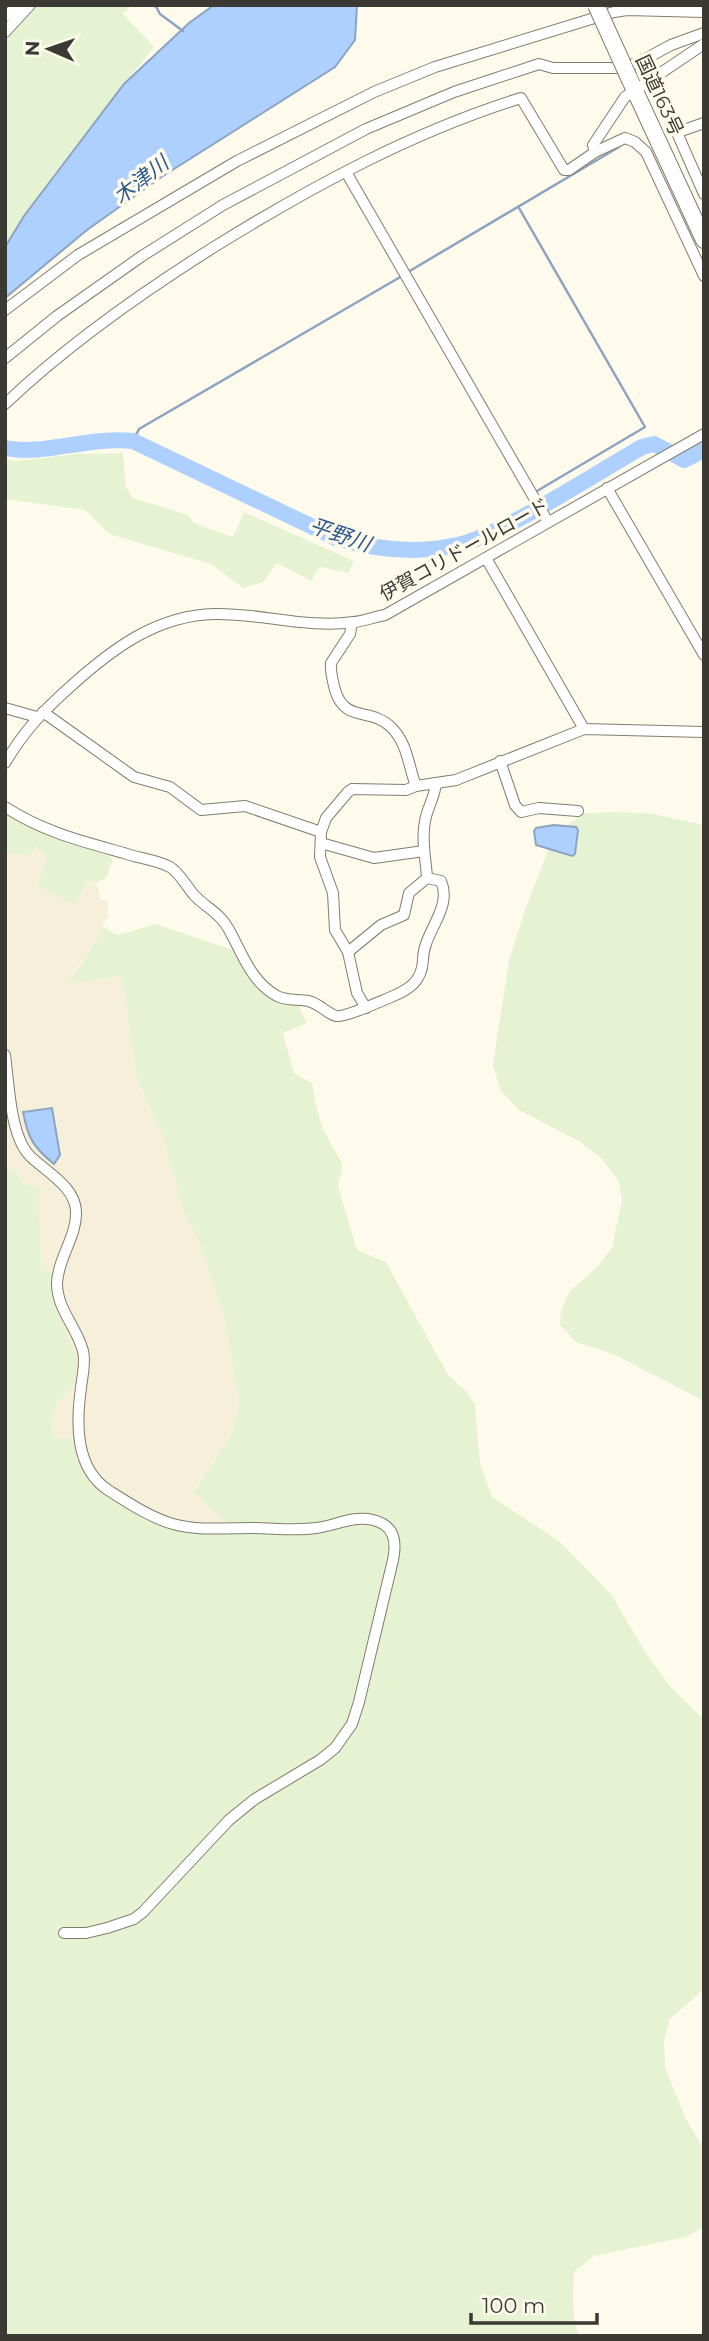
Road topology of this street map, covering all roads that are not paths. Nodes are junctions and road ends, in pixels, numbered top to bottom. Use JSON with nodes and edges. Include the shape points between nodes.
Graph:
{"nodes":[{"id":1,"x":18,"y":5,"type":"edge"},
{"id":2,"x":30,"y":5,"type":"edge"},
{"id":3,"x":596,"y":5,"type":"edge"},
{"id":4,"x":704,"y":12,"type":"edge"},
{"id":5,"x":5,"y":17,"type":"edge"},
{"id":6,"x":5,"y":32,"type":"edge"},
{"id":7,"x":704,"y":33,"type":"edge"},
{"id":8,"x":704,"y":44,"type":"edge"},
{"id":9,"x":632,"y":85,"type":"junction"},
{"id":10,"x":704,"y":123,"type":"edge"},
{"id":11,"x":595,"y":152,"type":"junction"},
{"id":12,"x":346,"y":173,"type":"junction"},
{"id":13,"x":704,"y":194,"type":"edge"},
{"id":14,"x":704,"y":240,"type":"edge"},
{"id":15,"x":704,"y":276,"type":"edge"},
{"id":16,"x":5,"y":310,"type":"edge"},
{"id":17,"x":5,"y":358,"type":"edge"},
{"id":18,"x":5,"y":404,"type":"edge"},
{"id":19,"x":704,"y":434,"type":"edge"},
{"id":20,"x":607,"y":488,"type":"junction"},
{"id":21,"x":546,"y":518,"type":"junction"},
{"id":22,"x":486,"y":558,"type":"junction"},
{"id":23,"x":352,"y":623,"type":"junction"},
{"id":24,"x":704,"y":655,"type":"edge"},
{"id":25,"x":5,"y":708,"type":"edge"},
{"id":26,"x":40,"y":714,"type":"junction"},
{"id":27,"x":584,"y":729,"type":"junction"},
{"id":28,"x":704,"y":732,"type":"edge"},
{"id":29,"x":500,"y":761,"type":"junction"},
{"id":30,"x":5,"y":763,"type":"edge"},
{"id":31,"x":436,"y":783,"type":"junction"},
{"id":32,"x":416,"y":786,"type":"junction"},
{"id":33,"x":5,"y":807,"type":"edge"},
{"id":34,"x":578,"y":811,"type":"dead end"},
{"id":35,"x":321,"y":837,"type":"junction"},
{"id":36,"x":424,"y":851,"type":"junction"},
{"id":37,"x":427,"y":878,"type":"junction"},
{"id":38,"x":348,"y":952,"type":"junction"},
{"id":39,"x":366,"y":1008,"type":"junction"},
{"id":40,"x":5,"y":1055,"type":"edge"},
{"id":41,"x":64,"y":1933,"type":"dead end"}],
"edges":[{"from":1,"to":5,"type":"street"},
{"from":2,"to":6,"type":"street"},
{"from":3,"to":9,"type":"highway","name":"国道163号","bridge":true},
{"from":4,"to":16,"type":"street","via":[[614,12],[435,67],[374,92],[237,162],[78,255]]},
{"from":7,"to":17,"type":"street","via":[[619,68],[538,64],[454,92],[366,129],[223,205],[67,308]]},
{"from":8,"to":9,"type":"street"},
{"from":9,"to":11,"type":"street","via":[[601,130],[593,145]]},
{"from":9,"to":14,"type":"highway","name":"国道163号"},
{"from":10,"to":13,"type":"street","via":[[678,135]]},
{"from":11,"to":12,"type":"street","via":[[564,170],[521,98],[398,145]]},
{"from":11,"to":15,"type":"street","via":[[625,138],[646,152]]},
{"from":12,"to":18,"type":"street","via":[[274,210],[167,277],[82,338]]},
{"from":12,"to":21,"type":"street"},
{"from":19,"to":20,"type":"street","name":"伊賀コリドールロード"},
{"from":20,"to":21,"type":"street","name":"伊賀コリドールロード"},
{"from":20,"to":24,"type":"street"},
{"from":21,"to":22,"type":"street","name":"伊賀コリドールロード"},
{"from":22,"to":23,"type":"street","name":"伊賀コリドールロード","via":[[385,615]]},
{"from":22,"to":27,"type":"street"},
{"from":23,"to":26,"type":"street","name":"伊賀コリドールロード","via":[[190,615],[138,634],[101,658]]},
{"from":23,"to":32,"type":"street","via":[[331,663],[338,701],[346,709],[390,726],[406,749]]},
{"from":25,"to":26,"type":"street"},
{"from":26,"to":30,"type":"street","name":"伊賀コリドールロード"},
{"from":26,"to":35,"type":"street","via":[[134,777],[170,787],[201,810],[246,806]]},
{"from":27,"to":28,"type":"street"},
{"from":27,"to":29,"type":"street"},
{"from":29,"to":31,"type":"street","via":[[456,780]]},
{"from":29,"to":34,"type":"street","via":[[521,812],[539,808]]},
{"from":31,"to":32,"type":"street"},
{"from":31,"to":36,"type":"street","via":[[424,823]]},
{"from":32,"to":35,"type":"street","via":[[406,790],[352,789],[326,818]]},
{"from":33,"to":39,"type":"street","via":[[46,830],[170,867],[228,926],[246,965],[277,996],[308,1001],[337,1016]]},
{"from":35,"to":36,"type":"street","via":[[374,858]]},
{"from":35,"to":38,"type":"street","via":[[320,857],[333,893],[335,930]]},
{"from":36,"to":37,"type":"street"},
{"from":37,"to":38,"type":"street","via":[[409,894],[404,915],[381,925]]},
{"from":37,"to":39,"type":"street","via":[[441,881],[444,900],[423,949],[421,973],[409,989]]},
{"from":38,"to":39,"type":"street","via":[[357,993]]},
{"from":40,"to":41,"type":"street","via":[[20,1142],[75,1202],[58,1294],[83,1350],[78,1434],[96,1478],[146,1512],[183,1527],[310,1529],[365,1518],[383,1524],[395,1538],[362,1692],[341,1741],[329,1754],[229,1820],[134,1919],[99,1930]]}]}
